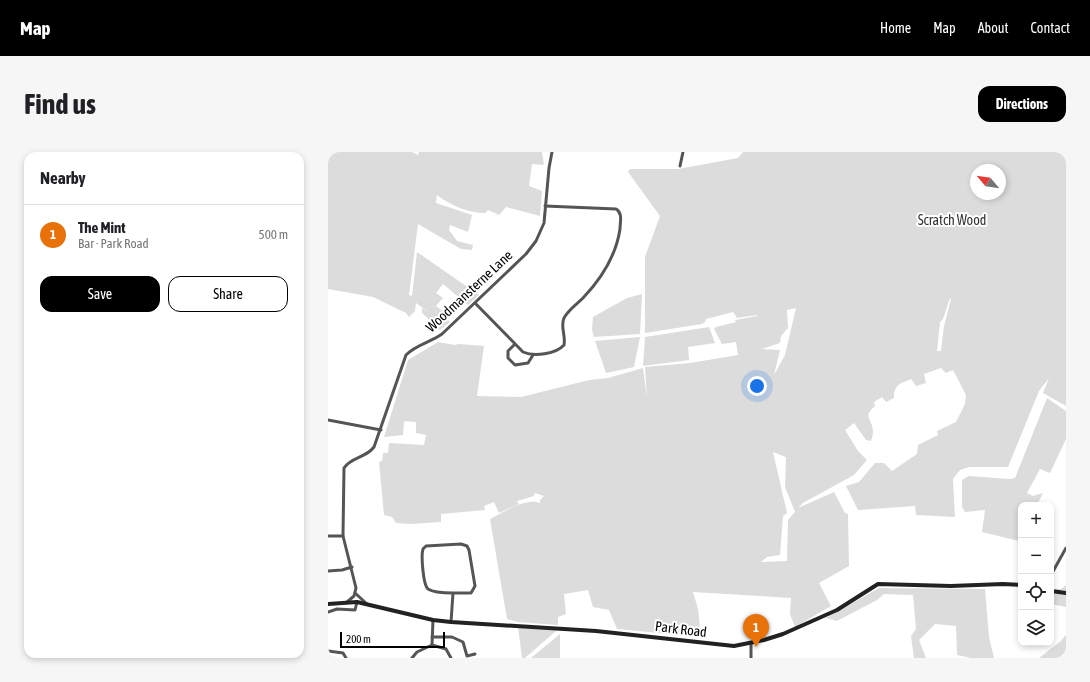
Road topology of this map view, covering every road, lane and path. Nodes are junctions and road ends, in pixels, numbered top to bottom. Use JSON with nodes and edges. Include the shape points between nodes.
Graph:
{"nodes":[{"id":1,"x":552,"y":152,"type":"edge"},
{"id":2,"x":683,"y":152,"type":"edge"},
{"id":3,"x":680,"y":166,"type":"dead end"},
{"id":4,"x":545,"y":206,"type":"junction"},
{"id":5,"x":475,"y":303,"type":"junction"},
{"id":6,"x":514,"y":344,"type":"junction"},
{"id":7,"x":533,"y":355,"type":"junction"},
{"id":8,"x":328,"y":420,"type":"edge"},
{"id":9,"x":381,"y":430,"type":"junction"},
{"id":10,"x":328,"y":536,"type":"edge"},
{"id":11,"x":343,"y":536,"type":"junction"},
{"id":12,"x":1066,"y":548,"type":"edge"},
{"id":13,"x":352,"y":567,"type":"junction"},
{"id":14,"x":328,"y":571,"type":"edge"},
{"id":15,"x":1052,"y":574,"type":"edge"},
{"id":16,"x":1018,"y":585,"type":"edge"},
{"id":17,"x":1054,"y":591,"type":"edge"},
{"id":18,"x":355,"y":593,"type":"junction"},
{"id":19,"x":1066,"y":593,"type":"edge"},
{"id":20,"x":454,"y":594,"type":"junction"},
{"id":21,"x":347,"y":602,"type":"junction"},
{"id":22,"x":357,"y":602,"type":"junction"},
{"id":23,"x":329,"y":604,"type":"edge"},
{"id":24,"x":368,"y":604,"type":"junction"},
{"id":25,"x":330,"y":611,"type":"edge"},
{"id":26,"x":433,"y":620,"type":"junction"},
{"id":27,"x":451,"y":622,"type":"junction"},
{"id":28,"x":432,"y":637,"type":"junction"},
{"id":29,"x":751,"y":644,"type":"junction"},
{"id":30,"x":432,"y":645,"type":"junction"},
{"id":31,"x":328,"y":651,"type":"edge"},
{"id":32,"x":475,"y":654,"type":"dead end"},
{"id":33,"x":346,"y":658,"type":"edge"},
{"id":34,"x":412,"y":658,"type":"edge"},
{"id":35,"x":451,"y":658,"type":"edge"},
{"id":36,"x":751,"y":658,"type":"edge"}],
"edges":[{"from":1,"to":4,"type":"street","name":"Woodmansterne Lane"},
{"from":2,"to":3,"type":"street"},
{"from":4,"to":5,"type":"street","name":"Woodmansterne Lane","via":[[542,229],[532,247]]},
{"from":4,"to":7,"type":"street","via":[[618,210],[621,217],[608,267],[598,282],[565,316],[562,325],[564,345],[562,348]]},
{"from":5,"to":6,"type":"street"},
{"from":5,"to":9,"type":"street","name":"Woodmansterne Lane","via":[[442,334],[406,355]]},
{"from":6,"to":7,"type":"street","via":[[523,352]]},
{"from":6,"to":7,"type":"street","via":[[508,358],[515,365],[528,363]]},
{"from":8,"to":9,"type":"street"},
{"from":9,"to":11,"type":"street","name":"Woodmansterne Lane","via":[[369,453],[349,462],[344,468]]},
{"from":10,"to":11,"type":"street"},
{"from":11,"to":13,"type":"street","name":"Woodmansterne Lane"},
{"from":12,"to":15,"type":"street"},
{"from":13,"to":14,"type":"street"},
{"from":13,"to":18,"type":"street","name":"Woodmansterne Lane","via":[[356,584]]},
{"from":16,"to":29,"type":"street","name":"Park Road","via":[[878,584],[837,610],[783,634]]},
{"from":17,"to":19,"type":"street"},
{"from":18,"to":21,"type":"street"},
{"from":18,"to":24,"type":"street"},
{"from":20,"to":20,"type":"street","via":[[468,594],[474,589],[475,580],[467,546],[426,546],[421,556],[425,586],[430,590]]},
{"from":20,"to":27,"type":"street"},
{"from":21,"to":22,"type":"street","name":"Park Road"},
{"from":21,"to":23,"type":"street","name":"Park Road"},
{"from":22,"to":24,"type":"street","name":"Park Road"},
{"from":22,"to":25,"type":"street","via":[[355,610]]},
{"from":23,"to":25,"type":"street"},
{"from":24,"to":26,"type":"street","name":"Park Road"},
{"from":26,"to":27,"type":"street","name":"Park Road"},
{"from":26,"to":28,"type":"street"},
{"from":27,"to":29,"type":"street","name":"Park Road","via":[[596,631],[734,646]]},
{"from":28,"to":30,"type":"street"},
{"from":28,"to":32,"type":"street","via":[[458,639],[463,642],[467,656]]},
{"from":29,"to":36,"type":"street"},
{"from":30,"to":34,"type":"street","via":[[417,652]]},
{"from":30,"to":35,"type":"street","via":[[446,649]]},
{"from":31,"to":33,"type":"street","via":[[343,653]]}]}
